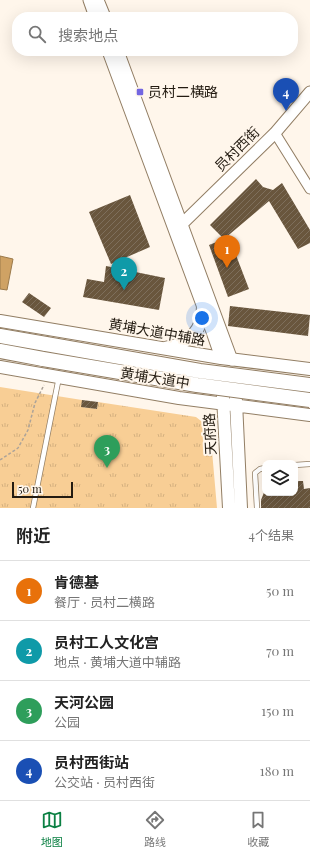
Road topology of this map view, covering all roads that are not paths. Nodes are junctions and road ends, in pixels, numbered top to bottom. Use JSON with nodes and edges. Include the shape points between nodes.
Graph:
{"nodes":[{"id":1,"x":89,"y":0,"type":"edge"},
{"id":2,"x":98,"y":0,"type":"edge"},
{"id":3,"x":93,"y":12,"type":"edge"},
{"id":4,"x":103,"y":12,"type":"edge"},
{"id":5,"x":110,"y":56,"type":"edge"},
{"id":6,"x":120,"y":56,"type":"edge"},
{"id":7,"x":310,"y":92,"type":"edge"},
{"id":8,"x":275,"y":133,"type":"junction"},
{"id":9,"x":310,"y":189,"type":"edge"},
{"id":10,"x":182,"y":224,"type":"junction"},
{"id":11,"x":202,"y":306,"type":"junction"},
{"id":12,"x":0,"y":321,"type":"edge"},
{"id":13,"x":0,"y":336,"type":"edge"},
{"id":14,"x":135,"y":344,"type":"junction"},
{"id":15,"x":162,"y":348,"type":"junction"},
{"id":16,"x":0,"y":351,"type":"edge"},
{"id":17,"x":227,"y":359,"type":"junction"},
{"id":18,"x":0,"y":367,"type":"edge"},
{"id":19,"x":310,"y":370,"type":"edge"},
{"id":20,"x":54,"y":377,"type":"junction"},
{"id":21,"x":310,"y":385,"type":"edge"},
{"id":22,"x":127,"y":389,"type":"junction"},
{"id":23,"x":310,"y":400,"type":"edge"},
{"id":24,"x":223,"y":405,"type":"junction"},
{"id":25,"x":236,"y":406,"type":"junction"},
{"id":26,"x":308,"y":415,"type":"edge"},
{"id":27,"x":310,"y":464,"type":"edge"},
{"id":28,"x":298,"y":465,"type":"edge"},
{"id":29,"x":262,"y":469,"type":"edge"},
{"id":30,"x":33,"y":508,"type":"edge"},
{"id":31,"x":229,"y":508,"type":"edge"},
{"id":32,"x":241,"y":508,"type":"edge"},
{"id":33,"x":257,"y":508,"type":"edge"}],
"edges":[{"from":1,"to":3,"type":"street"},
{"from":2,"to":4,"type":"street"},
{"from":5,"to":11,"type":"street"},
{"from":6,"to":10,"type":"street"},
{"from":7,"to":8,"type":"street","name":"员村西街"},
{"from":8,"to":9,"type":"street"},
{"from":8,"to":10,"type":"street","name":"员村西街"},
{"from":10,"to":17,"type":"street"},
{"from":11,"to":15,"type":"main road","via":[[198,330],[180,343]]},
{"from":11,"to":17,"type":"street","via":[[218,346]]},
{"from":12,"to":14,"type":"main road","name":"黄埔大道中辅路"},
{"from":13,"to":21,"type":"main road","name":"黄埔大道中","bridge":true,"via":[[200,371]]},
{"from":14,"to":15,"type":"main road","name":"黄埔大道中辅路"},
{"from":14,"to":22,"type":"main road","via":[[148,358],[148,371],[142,382]]},
{"from":15,"to":17,"type":"main road","name":"黄埔大道中辅路"},
{"from":16,"to":23,"type":"main road","name":"黄埔大道中","bridge":true,"via":[[197,385]]},
{"from":17,"to":19,"type":"main road","name":"黄埔大道中辅路"},
{"from":17,"to":24,"type":"main road","name":"天府路"},
{"from":17,"to":25,"type":"main road","name":"天府路","via":[[235,373]]},
{"from":18,"to":20,"type":"main road"},
{"from":19,"to":26,"type":"main road","via":[[292,380],[289,388],[291,402]]},
{"from":20,"to":22,"type":"main road"},
{"from":20,"to":30,"type":"lane"},
{"from":22,"to":24,"type":"main road"},
{"from":24,"to":25,"type":"main road"},
{"from":24,"to":31,"type":"main road","name":"天府路"},
{"from":25,"to":26,"type":"main road"},
{"from":25,"to":32,"type":"main road","name":"天府路"},
{"from":27,"to":28,"type":"lane"},
{"from":29,"to":33,"type":"lane","via":[[255,473]]}]}
